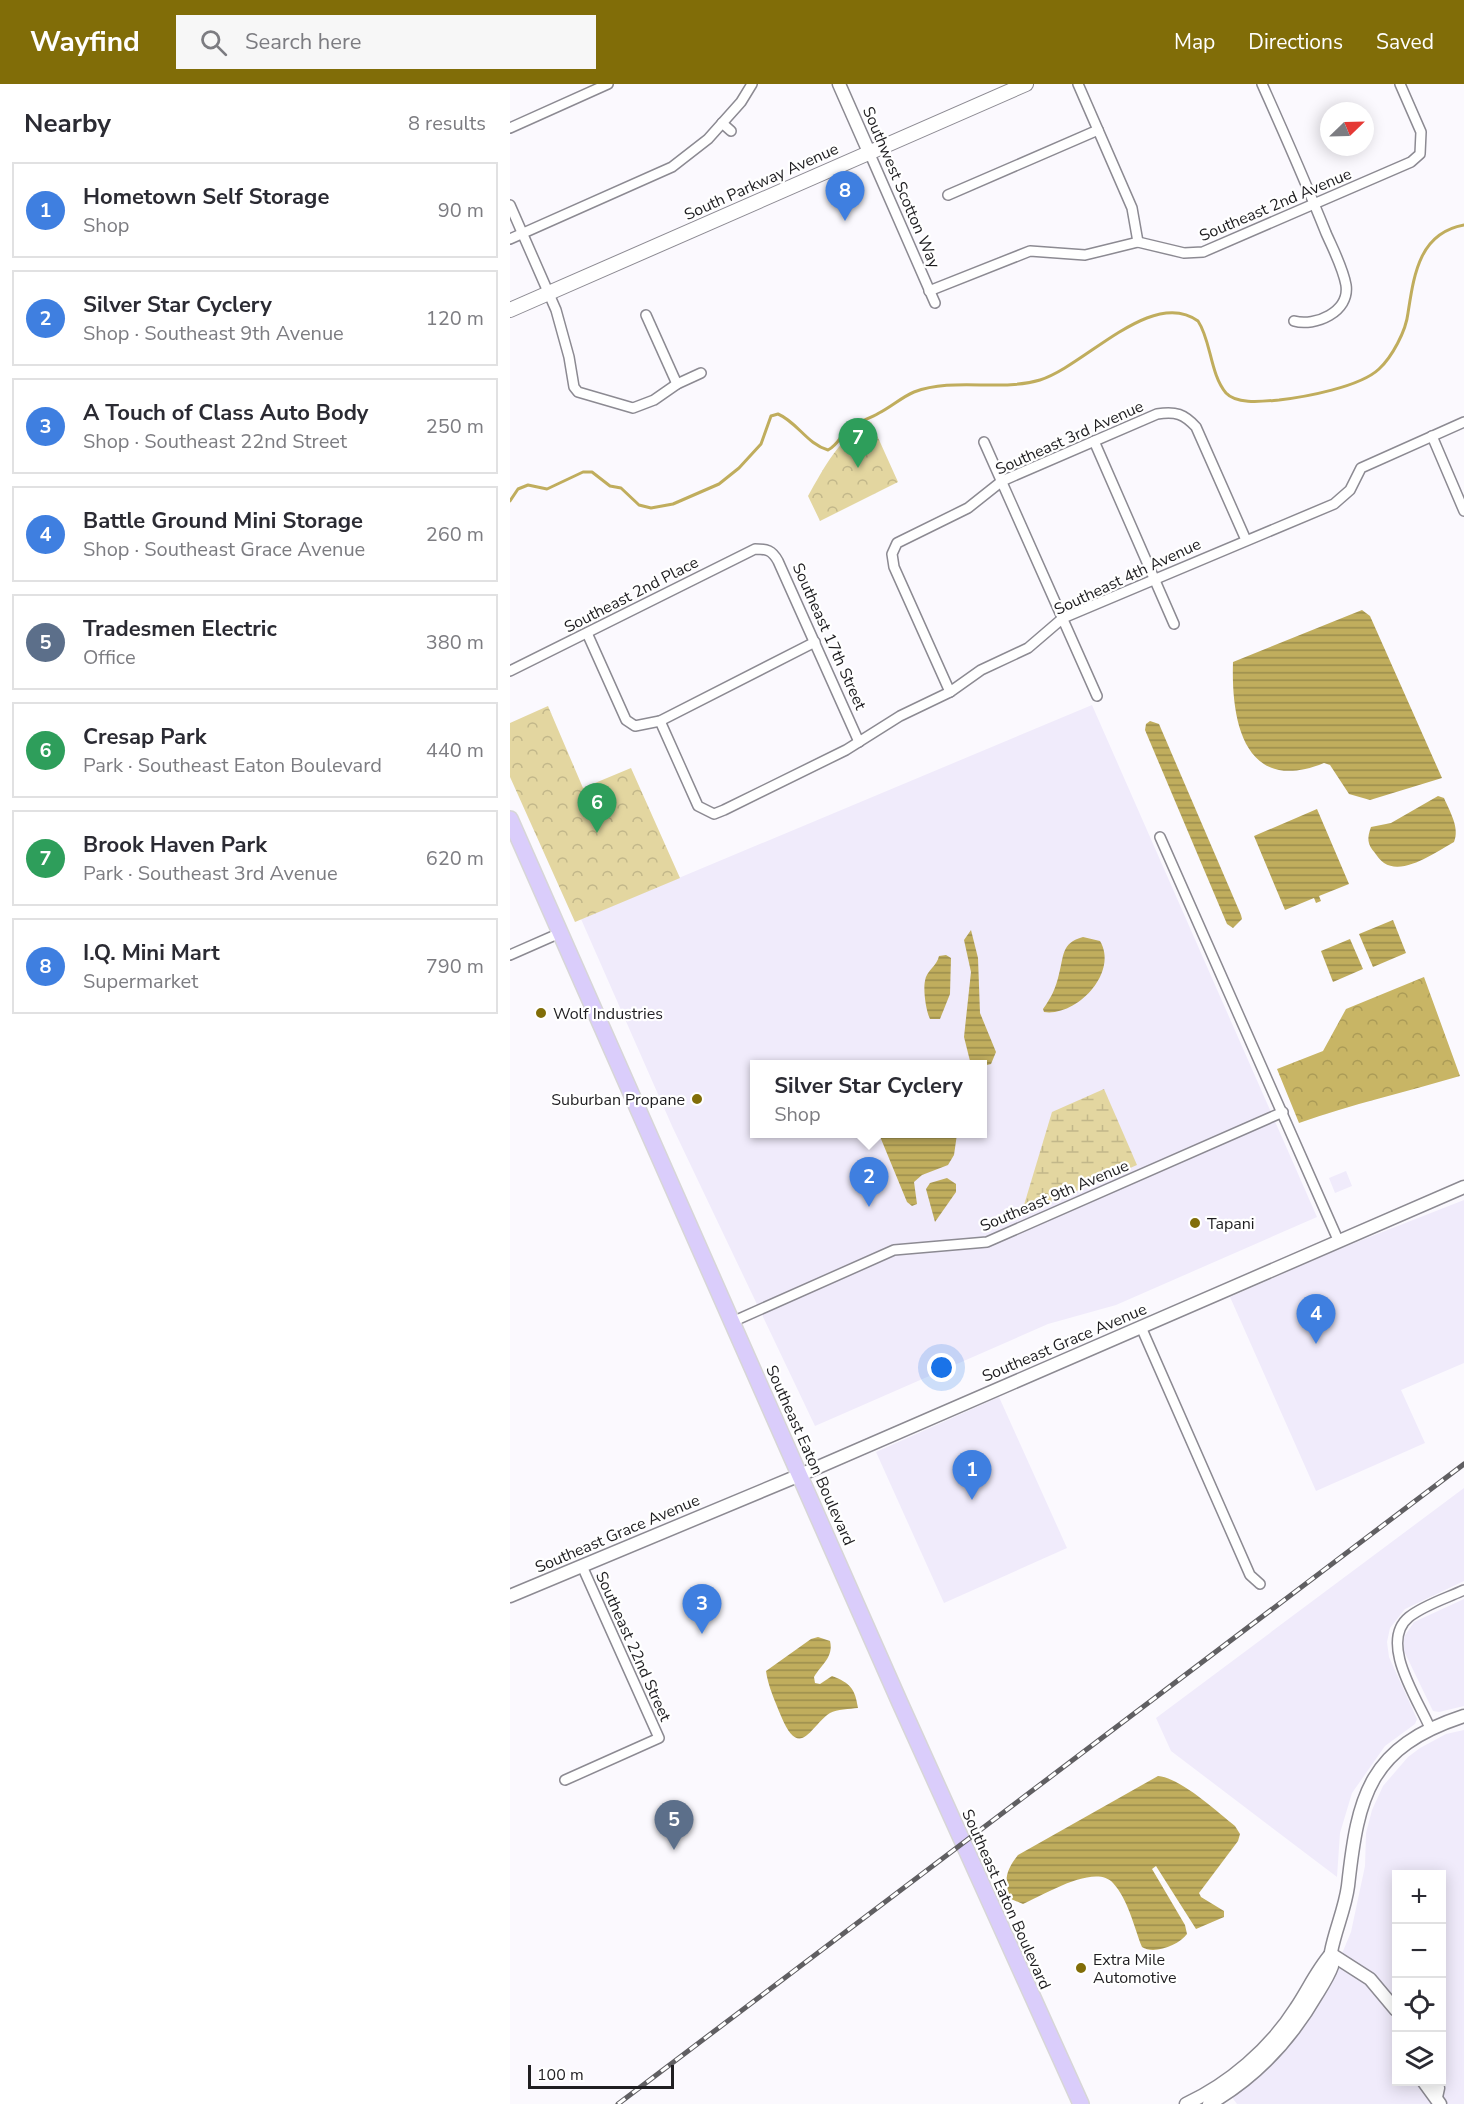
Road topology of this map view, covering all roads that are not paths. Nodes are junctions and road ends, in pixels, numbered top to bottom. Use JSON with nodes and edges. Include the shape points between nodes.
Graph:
{"nodes":[{"id":1,"x":608,"y":84,"type":"edge"},
{"id":2,"x":752,"y":84,"type":"edge"},
{"id":3,"x":839,"y":84,"type":"edge"},
{"id":4,"x":1026,"y":84,"type":"edge"},
{"id":5,"x":1078,"y":84,"type":"edge"},
{"id":6,"x":1262,"y":84,"type":"edge"},
{"id":7,"x":1400,"y":84,"type":"edge"},
{"id":8,"x":722,"y":123,"type":"junction"},
{"id":9,"x":510,"y":128,"type":"edge"},
{"id":10,"x":1098,"y":130,"type":"junction"},
{"id":11,"x":731,"y":131,"type":"dead end"},
{"id":12,"x":869,"y":152,"type":"junction"},
{"id":13,"x":948,"y":195,"type":"dead end"},
{"id":14,"x":1315,"y":203,"type":"junction"},
{"id":15,"x":510,"y":205,"type":"edge"},
{"id":16,"x":523,"y":234,"type":"junction"},
{"id":17,"x":510,"y":239,"type":"edge"},
{"id":18,"x":1138,"y":242,"type":"junction"},
{"id":19,"x":930,"y":291,"type":"junction"},
{"id":20,"x":549,"y":293,"type":"junction"},
{"id":21,"x":935,"y":303,"type":"dead end"},
{"id":22,"x":510,"y":310,"type":"edge"},
{"id":23,"x":646,"y":315,"type":"dead end"},
{"id":24,"x":1294,"y":321,"type":"dead end"},
{"id":25,"x":701,"y":374,"type":"dead end"},
{"id":26,"x":677,"y":384,"type":"junction"},
{"id":27,"x":1464,"y":423,"type":"edge"},
{"id":28,"x":1432,"y":436,"type":"junction"},
{"id":29,"x":1094,"y":441,"type":"junction"},
{"id":30,"x":984,"y":442,"type":"dead end"},
{"id":31,"x":1002,"y":481,"type":"junction"},
{"id":32,"x":1464,"y":511,"type":"edge"},
{"id":33,"x":1246,"y":540,"type":"junction"},
{"id":34,"x":765,"y":549,"type":"joint"},
{"id":35,"x":1155,"y":578,"type":"junction"},
{"id":36,"x":1063,"y":618,"type":"junction"},
{"id":37,"x":1174,"y":624,"type":"dead end"},
{"id":38,"x":587,"y":633,"type":"junction"},
{"id":39,"x":814,"y":642,"type":"junction"},
{"id":40,"x":510,"y":671,"type":"edge"},
{"id":41,"x":950,"y":692,"type":"junction"},
{"id":42,"x":1097,"y":696,"type":"dead end"},
{"id":43,"x":660,"y":721,"type":"junction"},
{"id":44,"x":859,"y":742,"type":"junction"},
{"id":45,"x":510,"y":819,"type":"edge"},
{"id":46,"x":1160,"y":837,"type":"dead end"},
{"id":47,"x":561,"y":933,"type":"junction"},
{"id":48,"x":510,"y":955,"type":"edge"},
{"id":49,"x":1283,"y":1112,"type":"junction"},
{"id":50,"x":1464,"y":1187,"type":"edge"},
{"id":51,"x":1339,"y":1242,"type":"junction"},
{"id":52,"x":732,"y":1322,"type":"junction"},
{"id":53,"x":1141,"y":1327,"type":"junction"},
{"id":54,"x":800,"y":1475,"type":"junction"},
{"id":55,"x":582,"y":1566,"type":"junction"},
{"id":56,"x":1260,"y":1584,"type":"dead end"},
{"id":57,"x":1464,"y":1590,"type":"edge"},
{"id":58,"x":510,"y":1596,"type":"edge"},
{"id":59,"x":1464,"y":1716,"type":"edge"},
{"id":60,"x":1430,"y":1728,"type":"junction"},
{"id":61,"x":565,"y":1780,"type":"dead end"},
{"id":62,"x":1331,"y":1954,"type":"junction"},
{"id":63,"x":1392,"y":2005,"type":"edge"},
{"id":64,"x":1426,"y":2086,"type":"edge"},
{"id":65,"x":1438,"y":2100,"type":"edge"},
{"id":66,"x":1081,"y":2104,"type":"edge"},
{"id":67,"x":1186,"y":2104,"type":"edge"},
{"id":68,"x":1209,"y":2104,"type":"edge"}],
"edges":[{"from":1,"to":9,"type":"street"},
{"from":2,"to":8,"type":"street","via":[[747,96]]},
{"from":3,"to":12,"type":"street","name":"Southwest Scotton Way"},
{"from":4,"to":12,"type":"main road","name":"South Parkway Avenue"},
{"from":5,"to":10,"type":"street"},
{"from":6,"to":14,"type":"street"},
{"from":7,"to":14,"type":"street","name":"Southeast 2nd Avenue","via":[[1421,132],[1420,154],[1412,162]]},
{"from":8,"to":11,"type":"street"},
{"from":8,"to":16,"type":"street","via":[[672,167]]},
{"from":10,"to":13,"type":"street"},
{"from":10,"to":18,"type":"street","via":[[1132,208]]},
{"from":12,"to":19,"type":"street","name":"Southwest Scotton Way"},
{"from":12,"to":20,"type":"main road","name":"South Parkway Avenue"},
{"from":14,"to":18,"type":"street","name":"Southeast 2nd Avenue","via":[[1203,252],[1184,253]]},
{"from":14,"to":24,"type":"street","via":[[1342,272],[1346,294],[1330,315],[1312,323]]},
{"from":15,"to":16,"type":"street"},
{"from":16,"to":17,"type":"street"},
{"from":16,"to":20,"type":"street"},
{"from":18,"to":19,"type":"street","name":"Southeast 2nd Avenue","via":[[1084,255],[1030,251]]},
{"from":19,"to":21,"type":"street","name":"Southwest Scotton Way"},
{"from":20,"to":22,"type":"main road","name":"South Parkway Avenue"},
{"from":20,"to":26,"type":"street","via":[[578,392],[633,408],[654,400]]},
{"from":23,"to":26,"type":"street"},
{"from":25,"to":26,"type":"street"},
{"from":27,"to":28,"type":"street","name":"Southeast 4th Avenue"},
{"from":28,"to":32,"type":"street"},
{"from":28,"to":33,"type":"street","name":"Southeast 4th Avenue","via":[[1361,468],[1342,499]]},
{"from":29,"to":31,"type":"street","name":"Southeast 3rd Avenue"},
{"from":29,"to":33,"type":"street","name":"Southeast 3rd Avenue","via":[[1157,414],[1173,411],[1186,417],[1197,427]]},
{"from":29,"to":35,"type":"street"},
{"from":30,"to":31,"type":"street"},
{"from":31,"to":36,"type":"street"},
{"from":31,"to":41,"type":"street","name":"Southeast 3rd Avenue","via":[[968,508],[897,543],[892,554],[894,567]]},
{"from":33,"to":35,"type":"street","name":"Southeast 4th Avenue"},
{"from":34,"to":38,"type":"street","name":"Southeast 2nd Place","via":[[754,549]]},
{"from":34,"to":39,"type":"street","name":"Southeast 17th Street","via":[[778,561]]},
{"from":35,"to":36,"type":"street","name":"Southeast 4th Avenue"},
{"from":35,"to":37,"type":"street"},
{"from":36,"to":41,"type":"street","name":"Southeast 4th Avenue","via":[[1028,648],[981,670]]},
{"from":36,"to":42,"type":"street"},
{"from":38,"to":40,"type":"street","name":"Southeast 2nd Place"},
{"from":38,"to":43,"type":"street","via":[[626,720],[635,726]]},
{"from":39,"to":43,"type":"street"},
{"from":39,"to":44,"type":"street","name":"Southeast 17th Street"},
{"from":41,"to":44,"type":"street","name":"Southeast 4th Avenue","via":[[900,716]]},
{"from":43,"to":44,"type":"street","name":"Southeast 4th Avenue","via":[[699,806],[714,814]]},
{"from":45,"to":47,"type":"main road","name":"Southeast Eaton Boulevard"},
{"from":46,"to":49,"type":"street"},
{"from":47,"to":48,"type":"street"},
{"from":47,"to":52,"type":"main road","name":"Southeast Eaton Boulevard"},
{"from":49,"to":51,"type":"street"},
{"from":49,"to":52,"type":"street","name":"Southeast 9th Avenue","via":[[987,1242],[894,1251]]},
{"from":50,"to":51,"type":"street","name":"Southeast Grace Avenue"},
{"from":51,"to":53,"type":"street","name":"Southeast Grace Avenue"},
{"from":52,"to":54,"type":"main road","name":"Southeast Eaton Boulevard"},
{"from":53,"to":54,"type":"street","name":"Southeast Grace Avenue"},
{"from":53,"to":56,"type":"street","via":[[1250,1575]]},
{"from":54,"to":55,"type":"street","name":"Southeast Grace Avenue"},
{"from":54,"to":66,"type":"main road","name":"Southeast Eaton Boulevard"},
{"from":55,"to":58,"type":"street","name":"Southeast Grace Avenue"},
{"from":55,"to":61,"type":"street","name":"Southeast 22nd Street","via":[[658,1738]]},
{"from":57,"to":60,"type":"street","via":[[1413,1614],[1399,1629],[1397,1654]]},
{"from":59,"to":60,"type":"street"},
{"from":60,"to":62,"type":"street","via":[[1390,1758],[1364,1797],[1354,1830],[1344,1907]]},
{"from":62,"to":63,"type":"street","via":[[1370,1979]]},
{"from":62,"to":67,"type":"street","via":[[1290,2018],[1258,2054],[1226,2080]]},
{"from":62,"to":68,"type":"street","via":[[1329,1972],[1298,2025],[1256,2071]]},
{"from":64,"to":65,"type":"street"}]}
